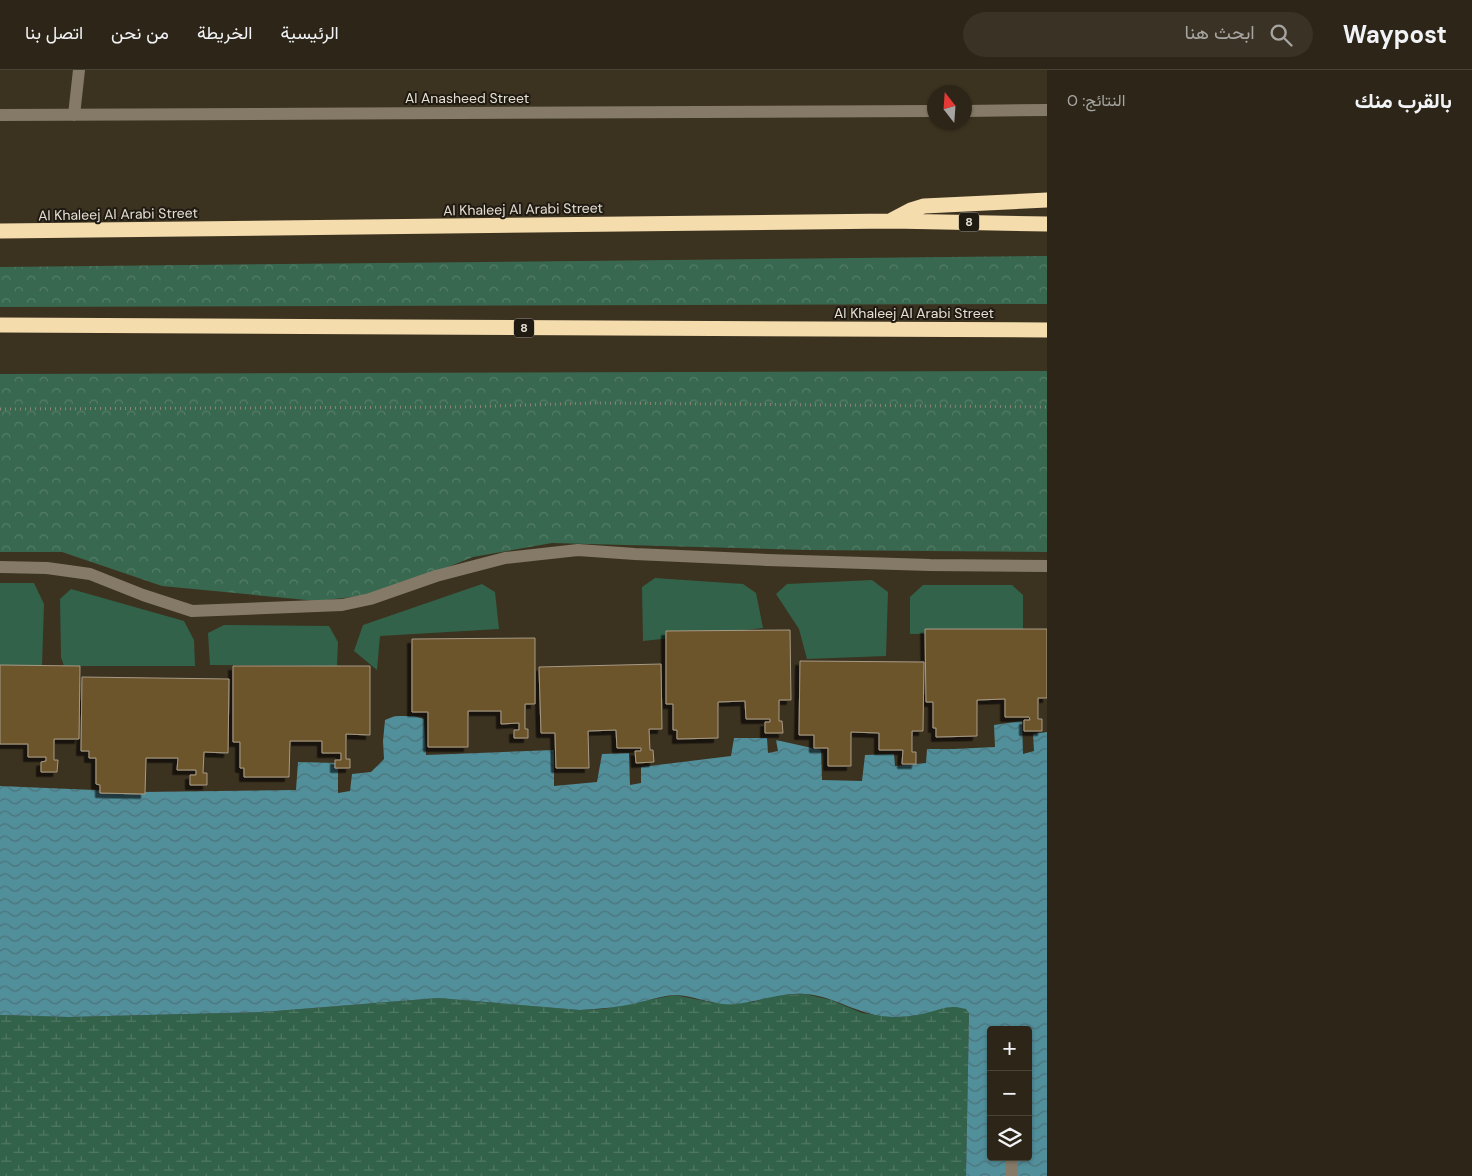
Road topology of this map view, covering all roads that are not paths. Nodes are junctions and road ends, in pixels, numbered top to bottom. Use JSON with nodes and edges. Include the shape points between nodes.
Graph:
{"nodes":[{"id":1,"x":79,"y":70,"type":"edge"},
{"id":2,"x":972,"y":110,"type":"edge"},
{"id":3,"x":1047,"y":110,"type":"edge"},
{"id":4,"x":927,"y":111,"type":"edge"},
{"id":5,"x":74,"y":115,"type":"junction"},
{"id":6,"x":0,"y":116,"type":"edge"},
{"id":7,"x":1047,"y":200,"type":"edge"},
{"id":8,"x":892,"y":221,"type":"junction"},
{"id":9,"x":1047,"y":224,"type":"edge"},
{"id":10,"x":0,"y":232,"type":"edge"},
{"id":11,"x":0,"y":325,"type":"edge"},
{"id":12,"x":1047,"y":330,"type":"edge"},
{"id":13,"x":1047,"y":566,"type":"edge"},
{"id":14,"x":0,"y":567,"type":"edge"},
{"id":15,"x":1012,"y":1161,"type":"edge"},
{"id":16,"x":1012,"y":1176,"type":"edge"}],
"edges":[{"from":1,"to":5,"type":"street"},
{"from":2,"to":3,"type":"street"},
{"from":4,"to":5,"type":"street","name":"Al Anasheed Street"},
{"from":5,"to":6,"type":"street","name":"Al Anasheed Street"},
{"from":7,"to":8,"type":"highway","via":[[924,206]]},
{"from":8,"to":9,"type":"highway","name":"Al Khaleej Al Arabi Street","number":"8"},
{"from":8,"to":10,"type":"highway","name":"Al Khaleej Al Arabi Street","number":"8"},
{"from":11,"to":12,"type":"highway","name":"Al Khaleej Al Arabi Street","number":"8"},
{"from":13,"to":14,"type":"street","via":[[767,560],[578,550],[506,558],[342,605],[192,610],[90,574],[47,568]]},
{"from":15,"to":16,"type":"street"}]}
